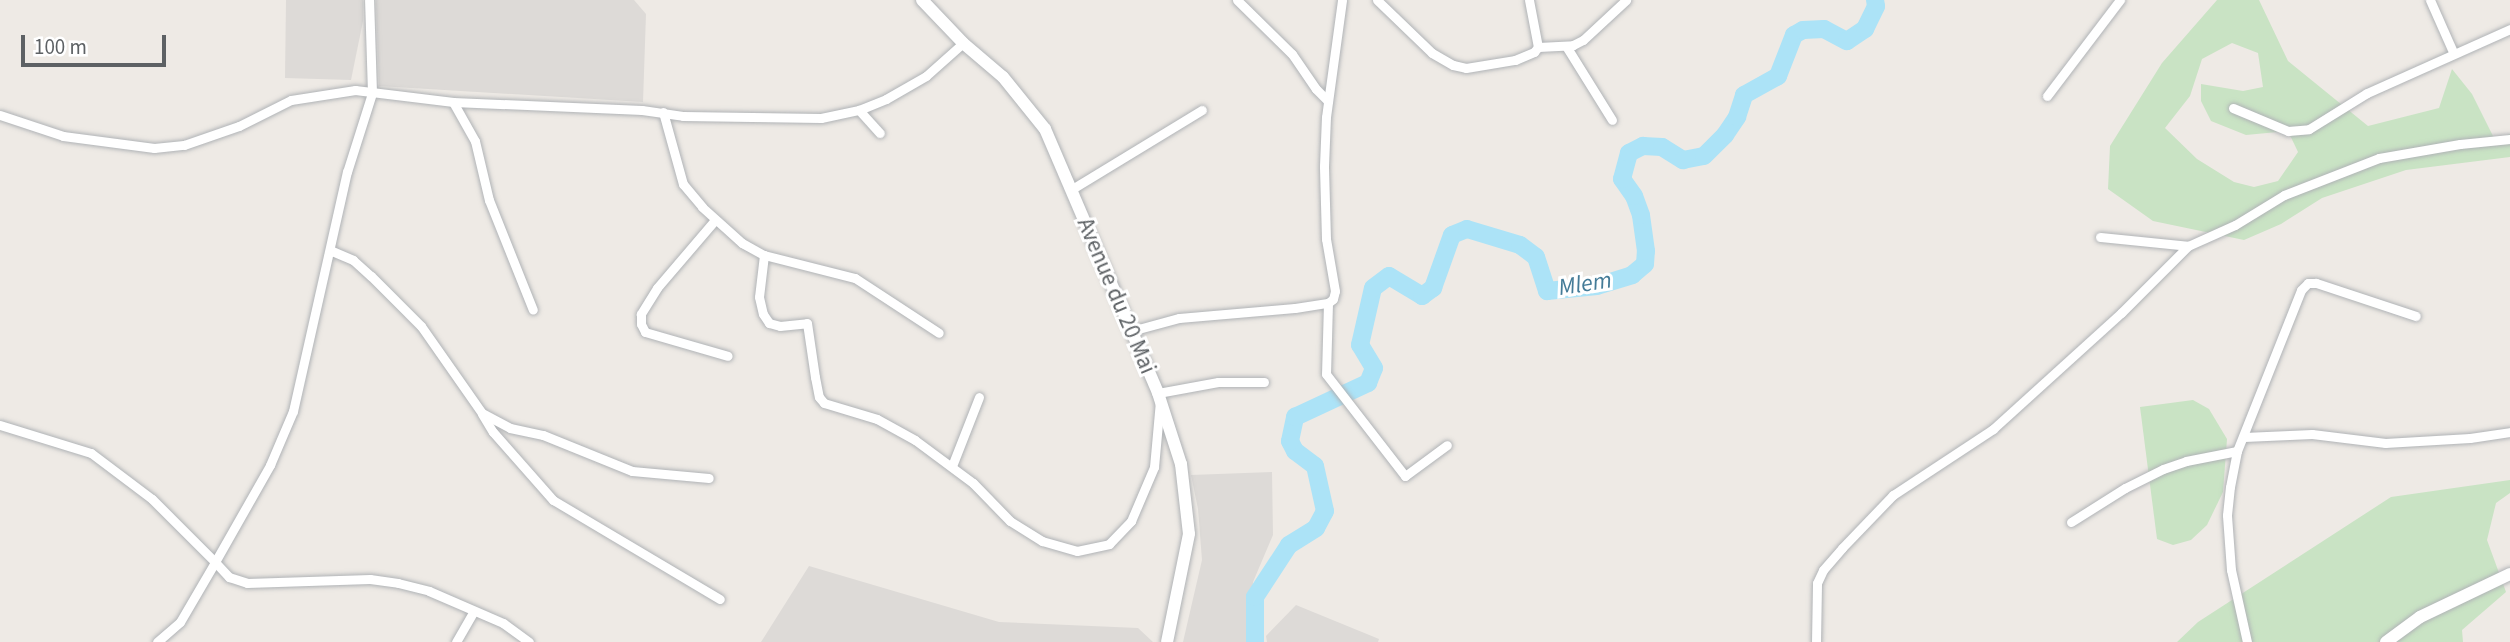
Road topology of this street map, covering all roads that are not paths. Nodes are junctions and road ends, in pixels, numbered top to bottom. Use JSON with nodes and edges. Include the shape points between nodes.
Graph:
{"nodes":[{"id":1,"x":369,"y":0,"type":"edge"},
{"id":2,"x":922,"y":0,"type":"edge"},
{"id":3,"x":1237,"y":0,"type":"edge"},
{"id":4,"x":1342,"y":0,"type":"edge"},
{"id":5,"x":1377,"y":0,"type":"edge"},
{"id":6,"x":1529,"y":0,"type":"edge"},
{"id":7,"x":1626,"y":0,"type":"edge"},
{"id":8,"x":2120,"y":0,"type":"edge"},
{"id":9,"x":2430,"y":0,"type":"edge"},
{"id":10,"x":2510,"y":29,"type":"edge"},
{"id":11,"x":963,"y":43,"type":"junction"},
{"id":12,"x":1538,"y":47,"type":"junction"},
{"id":13,"x":1566,"y":47,"type":"junction"},
{"id":14,"x":2453,"y":52,"type":"junction"},
{"id":15,"x":372,"y":93,"type":"junction"},
{"id":16,"x":2047,"y":96,"type":"dead end"},
{"id":17,"x":1328,"y":101,"type":"junction"},
{"id":18,"x":453,"y":102,"type":"junction"},
{"id":19,"x":2233,"y":108,"type":"dead end"},
{"id":20,"x":859,"y":110,"type":"junction"},
{"id":21,"x":1202,"y":110,"type":"dead end"},
{"id":22,"x":663,"y":112,"type":"junction"},
{"id":23,"x":0,"y":115,"type":"edge"},
{"id":24,"x":1612,"y":120,"type":"dead end"},
{"id":25,"x":880,"y":133,"type":"dead end"},
{"id":26,"x":2510,"y":139,"type":"edge"},
{"id":27,"x":1072,"y":189,"type":"junction"},
{"id":28,"x":715,"y":220,"type":"junction"},
{"id":29,"x":2100,"y":237,"type":"dead end"},
{"id":30,"x":2188,"y":246,"type":"junction"},
{"id":31,"x":332,"y":251,"type":"junction"},
{"id":32,"x":764,"y":255,"type":"junction"},
{"id":33,"x":1328,"y":303,"type":"junction"},
{"id":34,"x":533,"y":310,"type":"dead end"},
{"id":35,"x":2416,"y":316,"type":"dead end"},
{"id":36,"x":1131,"y":331,"type":"junction"},
{"id":37,"x":939,"y":333,"type":"dead end"},
{"id":38,"x":728,"y":356,"type":"dead end"},
{"id":39,"x":1264,"y":383,"type":"dead end"},
{"id":40,"x":979,"y":397,"type":"dead end"},
{"id":41,"x":1159,"y":397,"type":"junction"},
{"id":42,"x":482,"y":413,"type":"junction"},
{"id":43,"x":0,"y":425,"type":"edge"},
{"id":44,"x":2510,"y":432,"type":"edge"},
{"id":45,"x":2244,"y":437,"type":"junction"},
{"id":46,"x":1447,"y":444,"type":"dead end"},
{"id":47,"x":2237,"y":452,"type":"junction"},
{"id":48,"x":953,"y":466,"type":"junction"},
{"id":49,"x":709,"y":478,"type":"dead end"},
{"id":50,"x":2071,"y":522,"type":"dead end"},
{"id":51,"x":215,"y":562,"type":"junction"},
{"id":52,"x":2510,"y":574,"type":"edge"},
{"id":53,"x":720,"y":599,"type":"dead end"},
{"id":54,"x":474,"y":611,"type":"junction"},
{"id":55,"x":157,"y":642,"type":"edge"},
{"id":56,"x":456,"y":642,"type":"edge"},
{"id":57,"x":529,"y":642,"type":"edge"},
{"id":58,"x":1167,"y":642,"type":"edge"},
{"id":59,"x":1816,"y":642,"type":"edge"},
{"id":60,"x":2247,"y":642,"type":"edge"},
{"id":61,"x":2386,"y":642,"type":"edge"}],
"edges":[{"from":1,"to":15,"type":"street"},
{"from":2,"to":11,"type":"main road","name":"Avenue du 20 Mai"},
{"from":3,"to":17,"type":"street","via":[[1292,54]]},
{"from":4,"to":17,"type":"street"},
{"from":5,"to":12,"type":"street","via":[[1432,53],[1453,65],[1500,64]]},
{"from":6,"to":12,"type":"street"},
{"from":7,"to":13,"type":"street","via":[[1583,40]]},
{"from":8,"to":16,"type":"street"},
{"from":9,"to":14,"type":"street"},
{"from":10,"to":14,"type":"street"},
{"from":11,"to":20,"type":"street","via":[[926,76]]},
{"from":11,"to":27,"type":"main road","name":"Avenue du 20 Mai","via":[[1032,109]]},
{"from":12,"to":13,"type":"street"},
{"from":13,"to":24,"type":"street"},
{"from":14,"to":19,"type":"street","via":[[2298,132]]},
{"from":15,"to":18,"type":"street"},
{"from":15,"to":23,"type":"street","via":[[355,90],[291,100],[239,126],[155,148],[63,136]]},
{"from":15,"to":31,"type":"street","via":[[347,172]]},
{"from":17,"to":33,"type":"street","via":[[1324,194],[1335,291]]},
{"from":18,"to":22,"type":"street"},
{"from":18,"to":34,"type":"street","via":[[475,141],[489,200]]},
{"from":20,"to":22,"type":"street","via":[[821,118],[769,119]]},
{"from":20,"to":25,"type":"street"},
{"from":21,"to":27,"type":"street"},
{"from":22,"to":28,"type":"street","via":[[683,184]]},
{"from":26,"to":30,"type":"street","via":[[2379,159],[2284,195],[2235,225]]},
{"from":27,"to":36,"type":"main road","name":"Avenue du 20 Mai"},
{"from":28,"to":32,"type":"street"},
{"from":28,"to":38,"type":"street","via":[[657,288],[641,314],[641,324],[645,332]]},
{"from":29,"to":30,"type":"street"},
{"from":30,"to":59,"type":"street","via":[[2122,313],[1993,429],[1893,495],[1842,548],[1817,583]]},
{"from":31,"to":42,"type":"street","via":[[371,275],[421,326]]},
{"from":31,"to":51,"type":"street","via":[[284,437]]},
{"from":32,"to":37,"type":"street","via":[[855,278]]},
{"from":32,"to":48,"type":"street","via":[[763,314],[769,323],[780,326],[807,323],[817,387],[824,403],[877,419]]},
{"from":33,"to":36,"type":"street","via":[[1179,318]]},
{"from":33,"to":46,"type":"street","via":[[1326,374],[1405,476]]},
{"from":35,"to":45,"type":"street","via":[[2308,283],[2301,289]]},
{"from":36,"to":41,"type":"main road","name":"Avenue du 20 Mai"},
{"from":39,"to":41,"type":"street","via":[[1218,382]]},
{"from":40,"to":48,"type":"street"},
{"from":41,"to":48,"type":"street","via":[[1154,467],[1131,521],[1109,544],[1077,551],[1042,541],[1010,521]]},
{"from":41,"to":58,"type":"main road","name":"Avenue du 20 Mai","via":[[1181,464],[1189,534]]},
{"from":42,"to":49,"type":"street","via":[[510,428],[543,435],[632,471]]},
{"from":42,"to":53,"type":"street","via":[[492,432],[553,499]]},
{"from":43,"to":51,"type":"street","via":[[91,453],[161,506]]},
{"from":44,"to":45,"type":"street","via":[[2407,442],[2358,442],[2312,434]]},
{"from":45,"to":47,"type":"street"},
{"from":47,"to":50,"type":"street","via":[[2163,469]]},
{"from":47,"to":60,"type":"street","via":[[2227,515],[2231,570]]},
{"from":51,"to":54,"type":"street","via":[[229,577],[247,583],[370,579],[429,591]]},
{"from":51,"to":55,"type":"street","via":[[180,622]]},
{"from":52,"to":61,"type":"main road","via":[[2420,617]]},
{"from":54,"to":56,"type":"street"},
{"from":54,"to":57,"type":"street","via":[[503,623]]}]}
